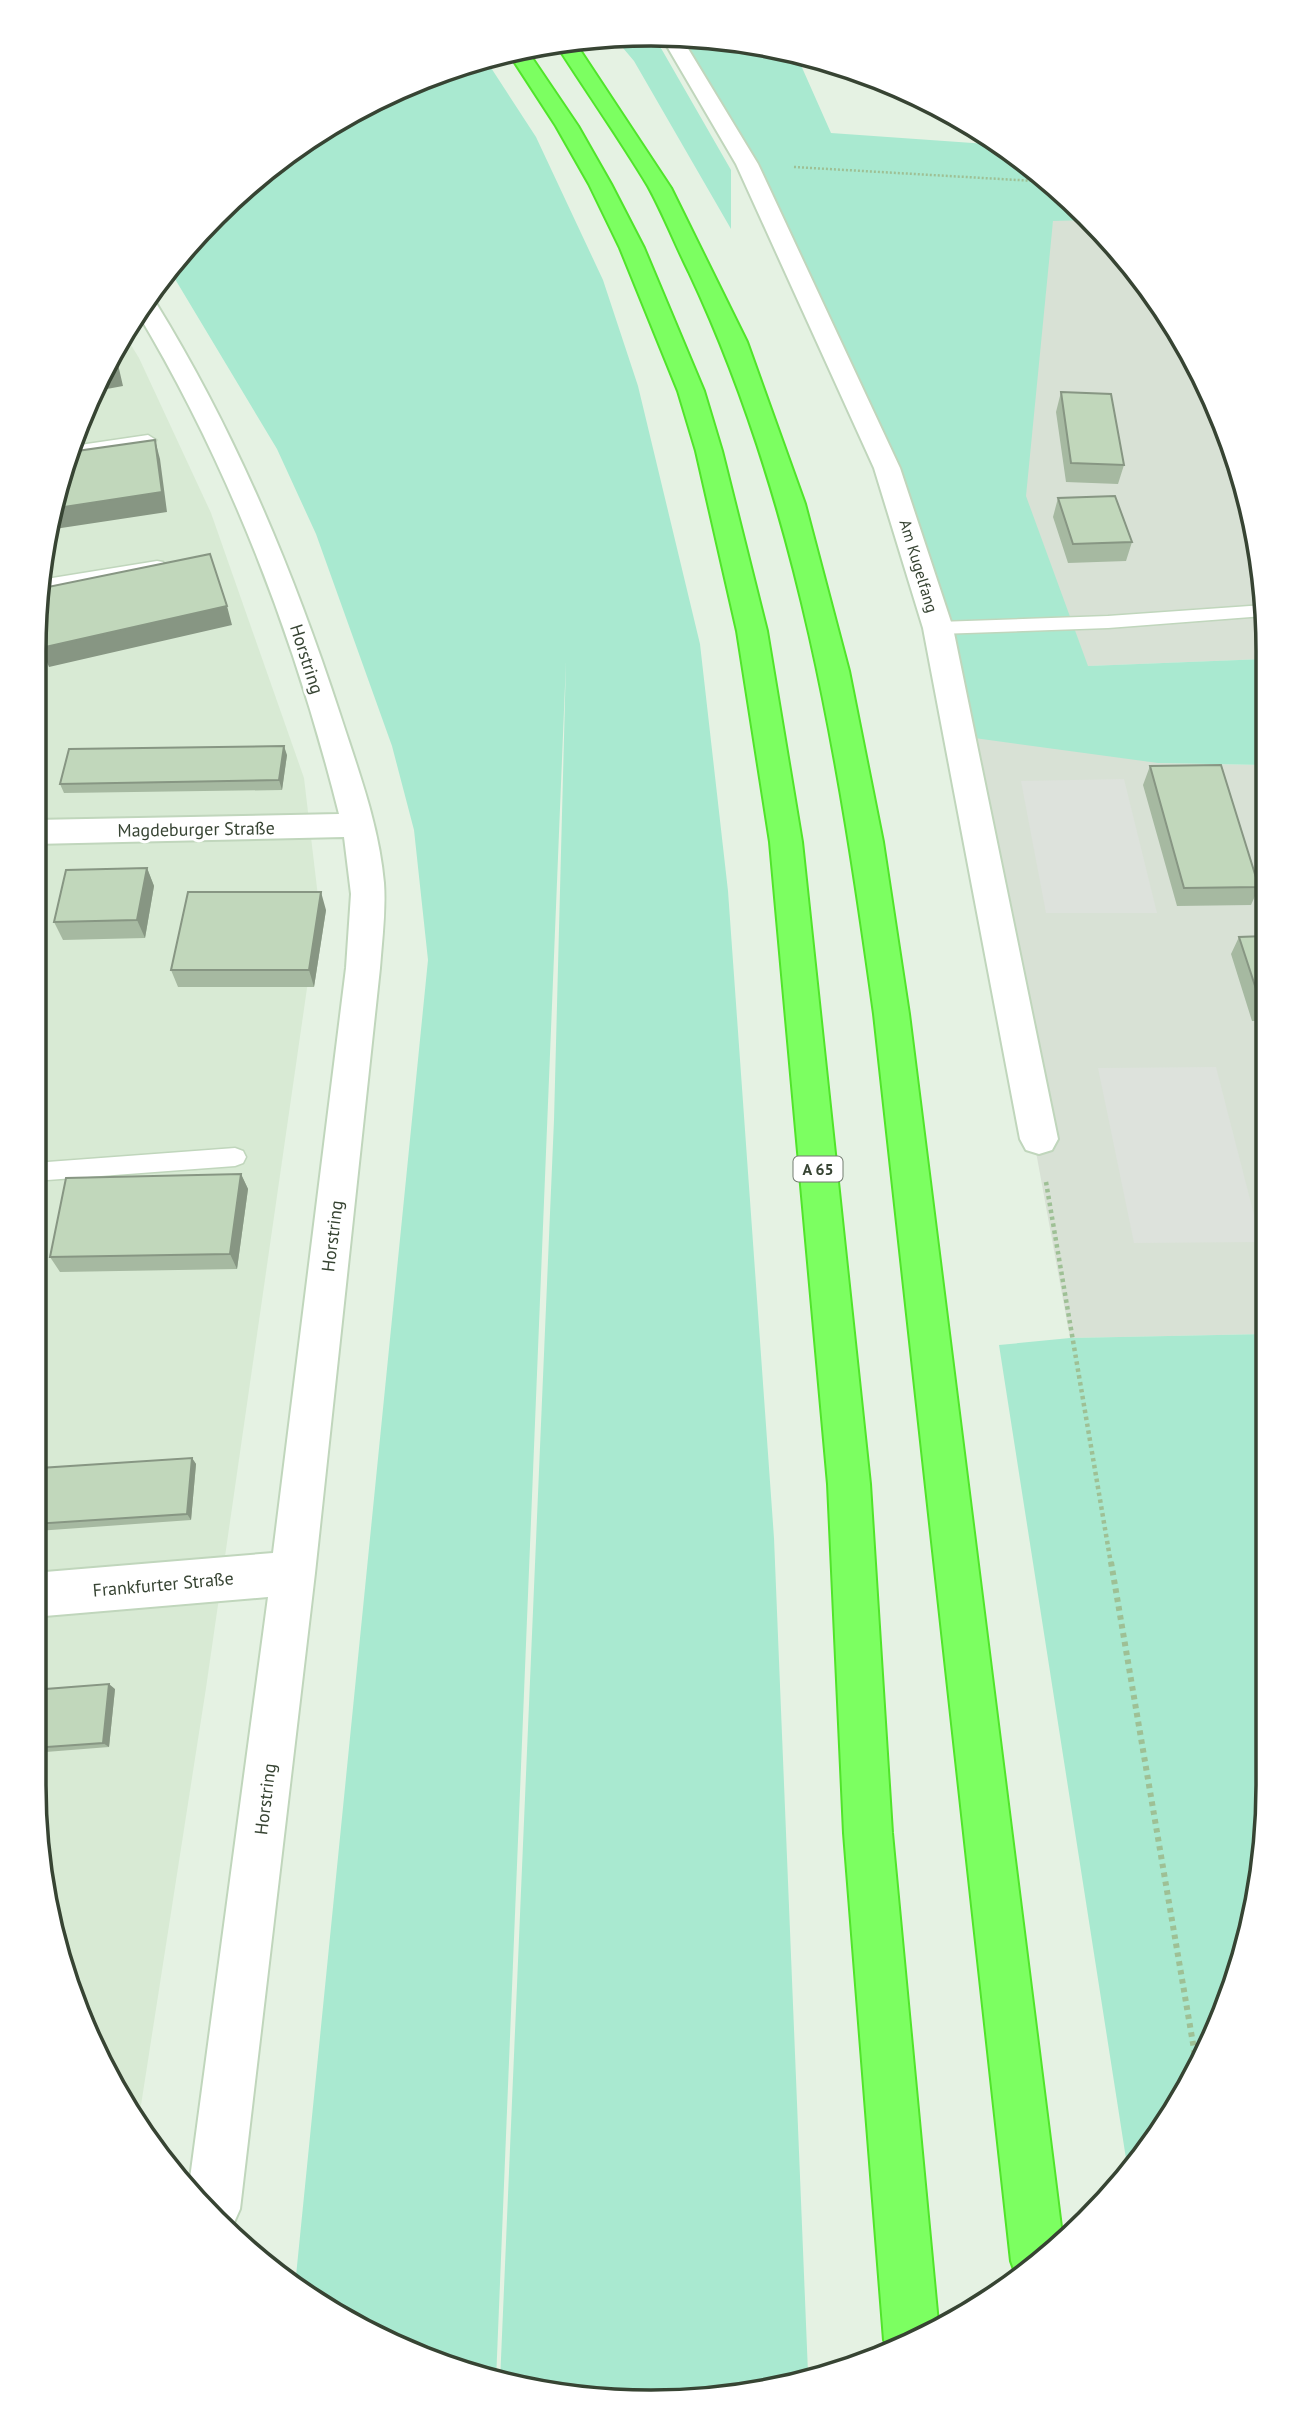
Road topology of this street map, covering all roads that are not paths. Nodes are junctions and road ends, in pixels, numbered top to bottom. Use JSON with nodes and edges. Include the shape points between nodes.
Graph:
{"nodes":[{"id":1,"x":677,"y":47,"type":"edge"},
{"id":2,"x":571,"y":51,"type":"edge"},
{"id":3,"x":523,"y":59,"type":"edge"},
{"id":4,"x":150,"y":313,"type":"edge"},
{"id":5,"x":148,"y":440,"type":"edge"},
{"id":6,"x":80,"y":451,"type":"edge"},
{"id":7,"x":167,"y":564,"type":"edge"},
{"id":8,"x":50,"y":583,"type":"edge"},
{"id":9,"x":1255,"y":611,"type":"edge"},
{"id":10,"x":938,"y":628,"type":"junction"},
{"id":11,"x":359,"y":825,"type":"junction"},
{"id":12,"x":46,"y":832,"type":"edge"},
{"id":13,"x":1039,"y":1139,"type":"road end"},
{"id":14,"x":234,"y":1157,"type":"dead end"},
{"id":15,"x":46,"y":1171,"type":"edge"},
{"id":16,"x":293,"y":1573,"type":"junction"},
{"id":17,"x":46,"y":1594,"type":"edge"},
{"id":18,"x":215,"y":2203,"type":"edge"},
{"id":19,"x":1037,"y":2250,"type":"edge"},
{"id":20,"x":911,"y":2330,"type":"edge"}],
"edges":[{"from":1,"to":10,"type":"street","name":"Am Kugelfang","via":[[747,164],[887,468]]},
{"from":2,"to":19,"type":"highway","via":[[629,135],[691,243],[732,332],[773,448],[825,631],[865,835],[897,1060]]},
{"from":3,"to":20,"type":"highway","number":"A 65","via":[[600,184],[682,369],[709,451],[752,631],[786,842],[849,1485],[868,1833]]},
{"from":4,"to":11,"type":"street","name":"Horstring","via":[[206,414],[263,535],[308,659]]},
{"from":5,"to":6,"type":"lane"},
{"from":7,"to":8,"type":"lane"},
{"from":9,"to":10,"type":"lane"},
{"from":10,"to":13,"type":"street","name":"Am Kugelfang"},
{"from":11,"to":12,"type":"street","name":"Magdeburger Straße"},
{"from":11,"to":16,"type":"street","name":"Horstring","via":[[367,883],[363,968]]},
{"from":14,"to":15,"type":"lane"},
{"from":16,"to":17,"type":"street","name":"Frankfurter Straße"},
{"from":16,"to":18,"type":"street","name":"Horstring"}]}
